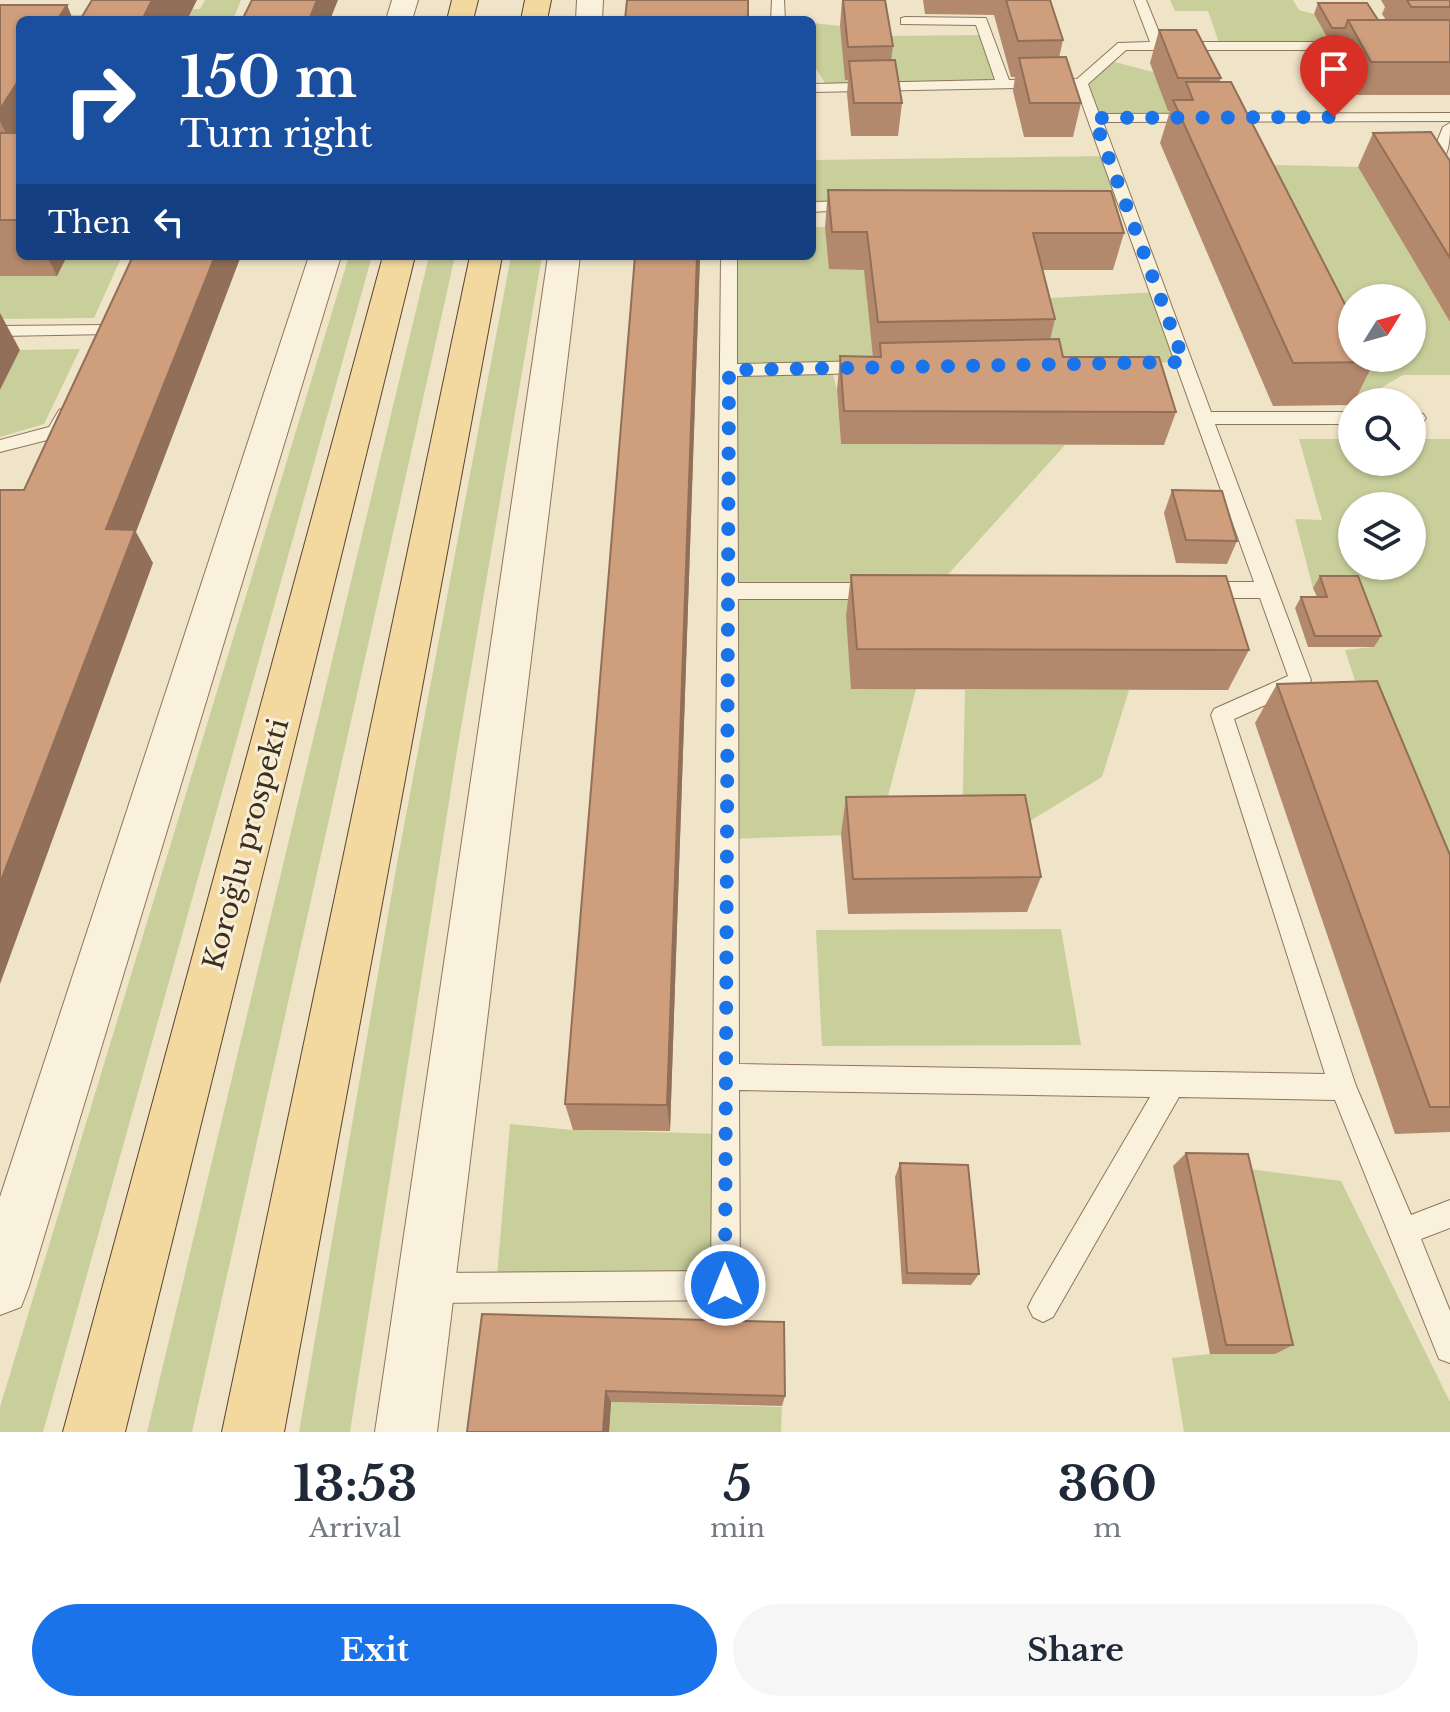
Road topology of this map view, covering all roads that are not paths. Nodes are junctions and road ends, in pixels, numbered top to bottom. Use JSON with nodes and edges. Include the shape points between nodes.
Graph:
{"nodes":[{"id":1,"x":1140,"y":0,"type":"edge"},
{"id":2,"x":906,"y":21,"type":"dead end"},
{"id":3,"x":1158,"y":46,"type":"junction"},
{"id":4,"x":1382,"y":46,"type":"edge"},
{"id":5,"x":1081,"y":83,"type":"junction"},
{"id":6,"x":1003,"y":84,"type":"junction"},
{"id":7,"x":816,"y":88,"type":"edge"},
{"id":8,"x":1450,"y":117,"type":"edge"},
{"id":9,"x":1094,"y":118,"type":"junction"},
{"id":10,"x":1450,"y":127,"type":"edge"},
{"id":11,"x":1437,"y":159,"type":"edge"},
{"id":12,"x":875,"y":206,"type":"edge"},
{"id":13,"x":816,"y":207,"type":"edge"},
{"id":14,"x":324,"y":260,"type":"edge"},
{"id":15,"x":398,"y":260,"type":"edge"},
{"id":16,"x":485,"y":260,"type":"edge"},
{"id":17,"x":563,"y":260,"type":"edge"},
{"id":18,"x":729,"y":260,"type":"edge"},
{"id":19,"x":0,"y":331,"type":"edge"},
{"id":20,"x":105,"y":331,"type":"edge"},
{"id":21,"x":892,"y":367,"type":"edge"},
{"id":22,"x":729,"y":370,"type":"junction"},
{"id":23,"x":74,"y":394,"type":"edge"},
{"id":24,"x":1204,"y":418,"type":"junction"},
{"id":25,"x":1338,"y":418,"type":"edge"},
{"id":26,"x":0,"y":446,"type":"edge"},
{"id":27,"x":1188,"y":590,"type":"edge"},
{"id":28,"x":1267,"y":590,"type":"junction"},
{"id":29,"x":728,"y":591,"type":"junction"},
{"id":30,"x":902,"y":591,"type":"edge"},
{"id":31,"x":726,"y":1077,"type":"junction"},
{"id":32,"x":1172,"y":1084,"type":"junction"},
{"id":33,"x":1343,"y":1087,"type":"junction"},
{"id":34,"x":1450,"y":1214,"type":"edge"},
{"id":35,"x":1404,"y":1232,"type":"junction"},
{"id":36,"x":0,"y":1286,"type":"edge"},
{"id":37,"x":426,"y":1288,"type":"junction"},
{"id":38,"x":1043,"y":1307,"type":"dead end"},
{"id":39,"x":1450,"y":1348,"type":"edge"},
{"id":40,"x":94,"y":1432,"type":"edge"},
{"id":41,"x":253,"y":1432,"type":"edge"},
{"id":42,"x":406,"y":1432,"type":"edge"}],
"edges":[{"from":1,"to":3,"type":"lane"},
{"from":2,"to":6,"type":"lane","via":[[981,21]]},
{"from":3,"to":4,"type":"lane"},
{"from":3,"to":5,"type":"lane","via":[[1123,46]]},
{"from":5,"to":6,"type":"lane"},
{"from":5,"to":9,"type":"lane"},
{"from":6,"to":7,"type":"lane"},
{"from":8,"to":9,"type":"lane"},
{"from":9,"to":24,"type":"lane","via":[[1117,202],[1176,362]]},
{"from":10,"to":11,"type":"lane"},
{"from":12,"to":13,"type":"lane"},
{"from":14,"to":36,"type":"street"},
{"from":15,"to":40,"type":"main road","name":"Koroğlu prospekti"},
{"from":16,"to":41,"type":"main road"},
{"from":17,"to":37,"type":"street"},
{"from":18,"to":22,"type":"lane"},
{"from":19,"to":20,"type":"lane"},
{"from":21,"to":22,"type":"lane"},
{"from":22,"to":29,"type":"lane"},
{"from":23,"to":26,"type":"lane","via":[[56,432]]},
{"from":24,"to":25,"type":"lane"},
{"from":24,"to":28,"type":"lane"},
{"from":27,"to":28,"type":"lane"},
{"from":28,"to":33,"type":"lane","via":[[1300,680],[1222,715]]},
{"from":29,"to":30,"type":"lane"},
{"from":29,"to":31,"type":"lane"},
{"from":31,"to":32,"type":"lane"},
{"from":31,"to":37,"type":"lane","via":[[725,1285]]},
{"from":32,"to":33,"type":"lane"},
{"from":32,"to":38,"type":"lane"},
{"from":33,"to":35,"type":"lane"},
{"from":34,"to":35,"type":"lane"},
{"from":35,"to":39,"type":"lane"},
{"from":37,"to":42,"type":"street"}]}
